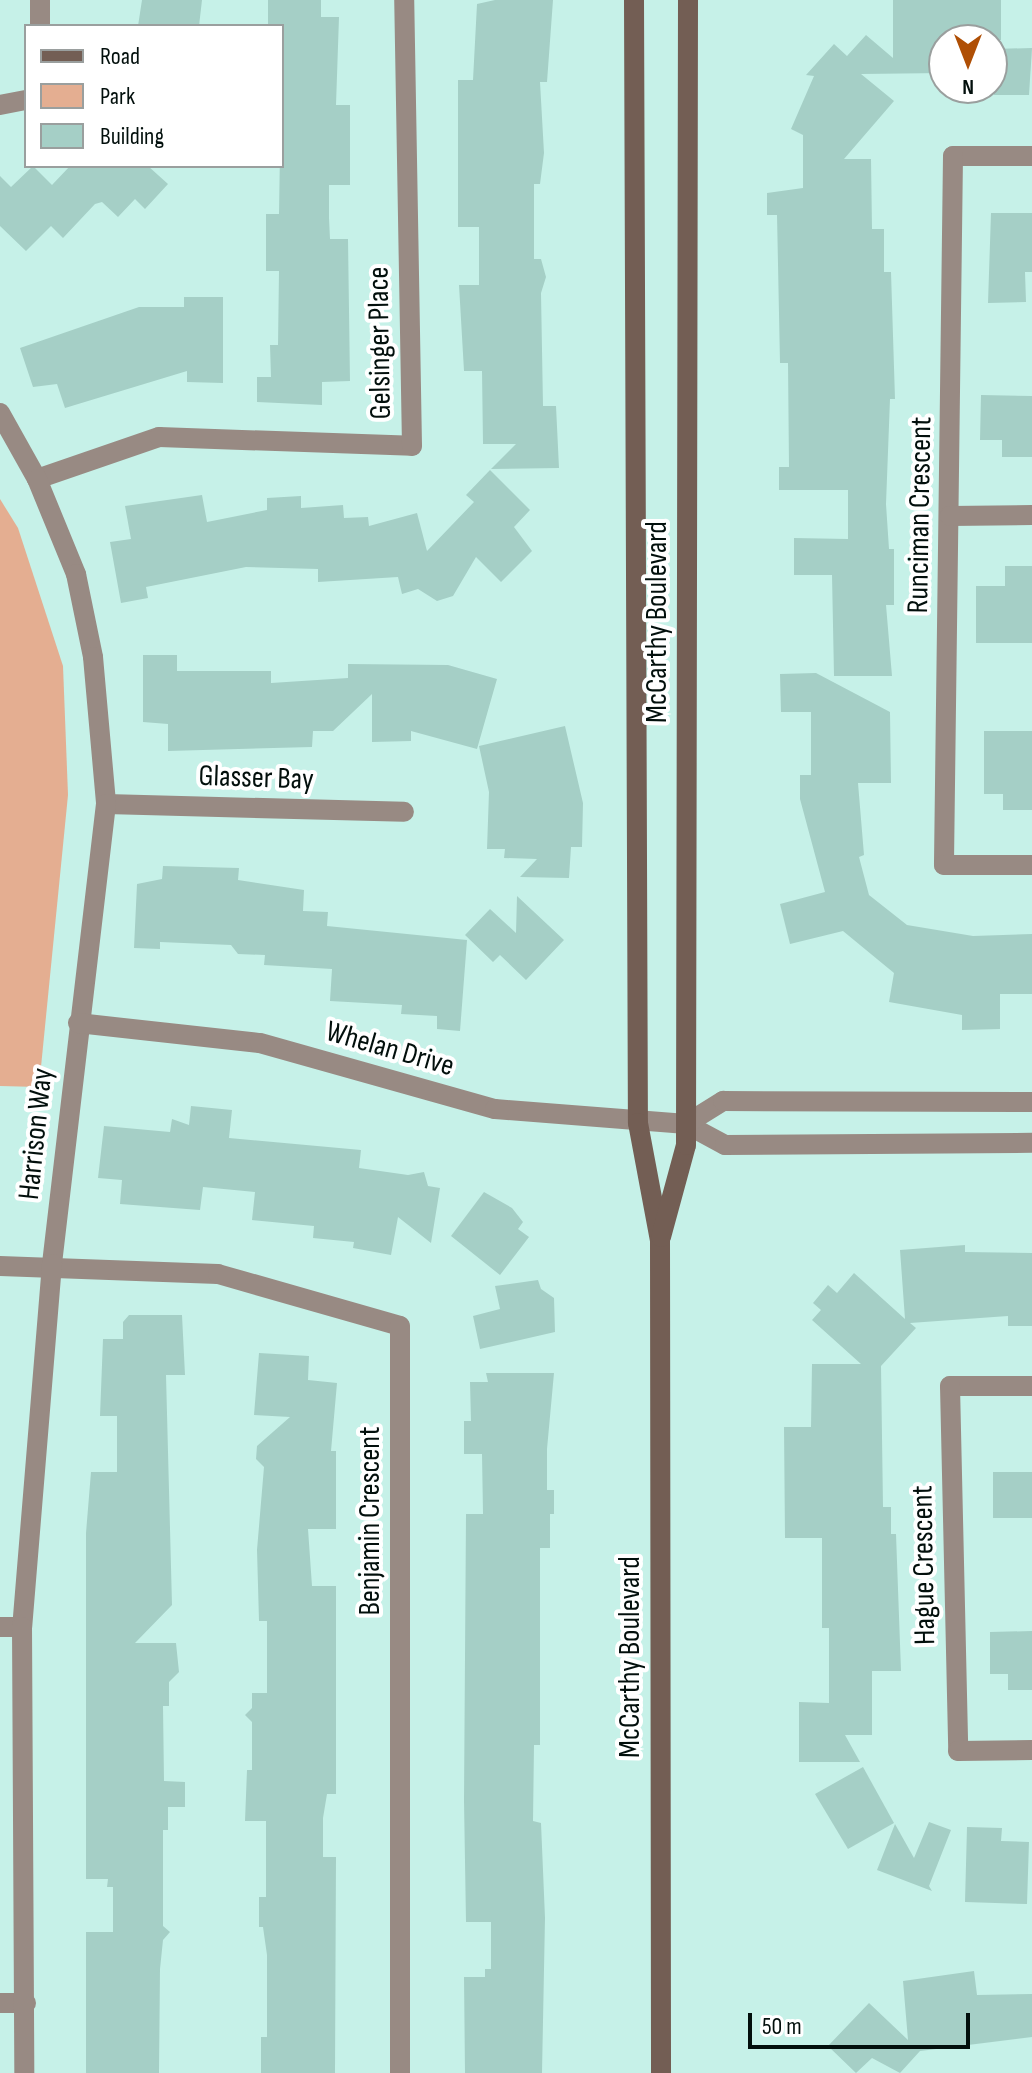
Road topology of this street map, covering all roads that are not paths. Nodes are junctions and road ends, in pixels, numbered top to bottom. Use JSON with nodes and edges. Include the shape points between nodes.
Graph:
{"nodes":[{"id":1,"x":40,"y":0,"type":"edge"},
{"id":2,"x":404,"y":0,"type":"edge"},
{"id":3,"x":634,"y":0,"type":"edge"},
{"id":4,"x":688,"y":0,"type":"edge"},
{"id":5,"x":40,"y":24,"type":"edge"},
{"id":6,"x":24,"y":100,"type":"edge"},
{"id":7,"x":0,"y":105,"type":"edge"},
{"id":8,"x":1032,"y":156,"type":"edge"},
{"id":9,"x":0,"y":413,"type":"edge"},
{"id":10,"x":37,"y":479,"type":"junction"},
{"id":11,"x":1032,"y":515,"type":"edge"},
{"id":12,"x":950,"y":516,"type":"junction"},
{"id":13,"x":106,"y":804,"type":"junction"},
{"id":14,"x":404,"y":812,"type":"dead end"},
{"id":15,"x":1032,"y":865,"type":"edge"},
{"id":16,"x":78,"y":1023,"type":"junction"},
{"id":17,"x":1032,"y":1102,"type":"edge"},
{"id":18,"x":638,"y":1123,"type":"junction"},
{"id":19,"x":686,"y":1124,"type":"junction"},
{"id":20,"x":1032,"y":1143,"type":"edge"},
{"id":21,"x":660,"y":1241,"type":"junction"},
{"id":22,"x":52,"y":1264,"type":"junction"},
{"id":23,"x":0,"y":1266,"type":"edge"},
{"id":24,"x":1032,"y":1386,"type":"edge"},
{"id":25,"x":0,"y":1627,"type":"edge"},
{"id":26,"x":22,"y":1627,"type":"junction"},
{"id":27,"x":1032,"y":1750,"type":"edge"},
{"id":28,"x":0,"y":2003,"type":"edge"},
{"id":29,"x":26,"y":2003,"type":"junction"},
{"id":30,"x":24,"y":2073,"type":"edge"},
{"id":31,"x":400,"y":2073,"type":"edge"},
{"id":32,"x":661,"y":2073,"type":"edge"}],
"edges":[{"from":1,"to":5,"type":"street"},
{"from":2,"to":10,"type":"street","name":"Gelsinger Place","via":[[412,446],[159,437]]},
{"from":3,"to":18,"type":"main road","name":"McCarthy Boulevard"},
{"from":4,"to":19,"type":"main road","name":"McCarthy Boulevard"},
{"from":6,"to":7,"type":"street"},
{"from":8,"to":12,"type":"street","name":"Runciman Crescent","via":[[953,156]]},
{"from":9,"to":10,"type":"street","name":"Harrison Way"},
{"from":10,"to":13,"type":"street","name":"Harrison Way","via":[[76,574],[93,657]]},
{"from":11,"to":12,"type":"street"},
{"from":12,"to":15,"type":"street","name":"Runciman Crescent","via":[[944,865]]},
{"from":13,"to":14,"type":"street","name":"Glasser Bay"},
{"from":13,"to":16,"type":"street","name":"Harrison Way"},
{"from":16,"to":18,"type":"street","name":"Whelan Drive","via":[[260,1043],[495,1109]]},
{"from":16,"to":22,"type":"street","name":"Harrison Way"},
{"from":17,"to":19,"type":"street","via":[[723,1101]]},
{"from":18,"to":19,"type":"street","name":"Whelan Drive"},
{"from":18,"to":21,"type":"main road","name":"McCarthy Boulevard"},
{"from":19,"to":20,"type":"street","name":"Whelan Drive","via":[[725,1145]]},
{"from":19,"to":21,"type":"main road","name":"McCarthy Boulevard","via":[[686,1145]]},
{"from":21,"to":32,"type":"main road","name":"McCarthy Boulevard"},
{"from":22,"to":23,"type":"street"},
{"from":22,"to":26,"type":"street","name":"Harrison Way"},
{"from":22,"to":31,"type":"street","name":"Benjamin Crescent","via":[[218,1274],[400,1326]]},
{"from":24,"to":27,"type":"street","name":"Hague Crescent","via":[[950,1386],[958,1751]]},
{"from":25,"to":26,"type":"street"},
{"from":26,"to":29,"type":"street","name":"Harrison Way"},
{"from":28,"to":29,"type":"street"},
{"from":29,"to":30,"type":"street","name":"Harrison Way"}]}
